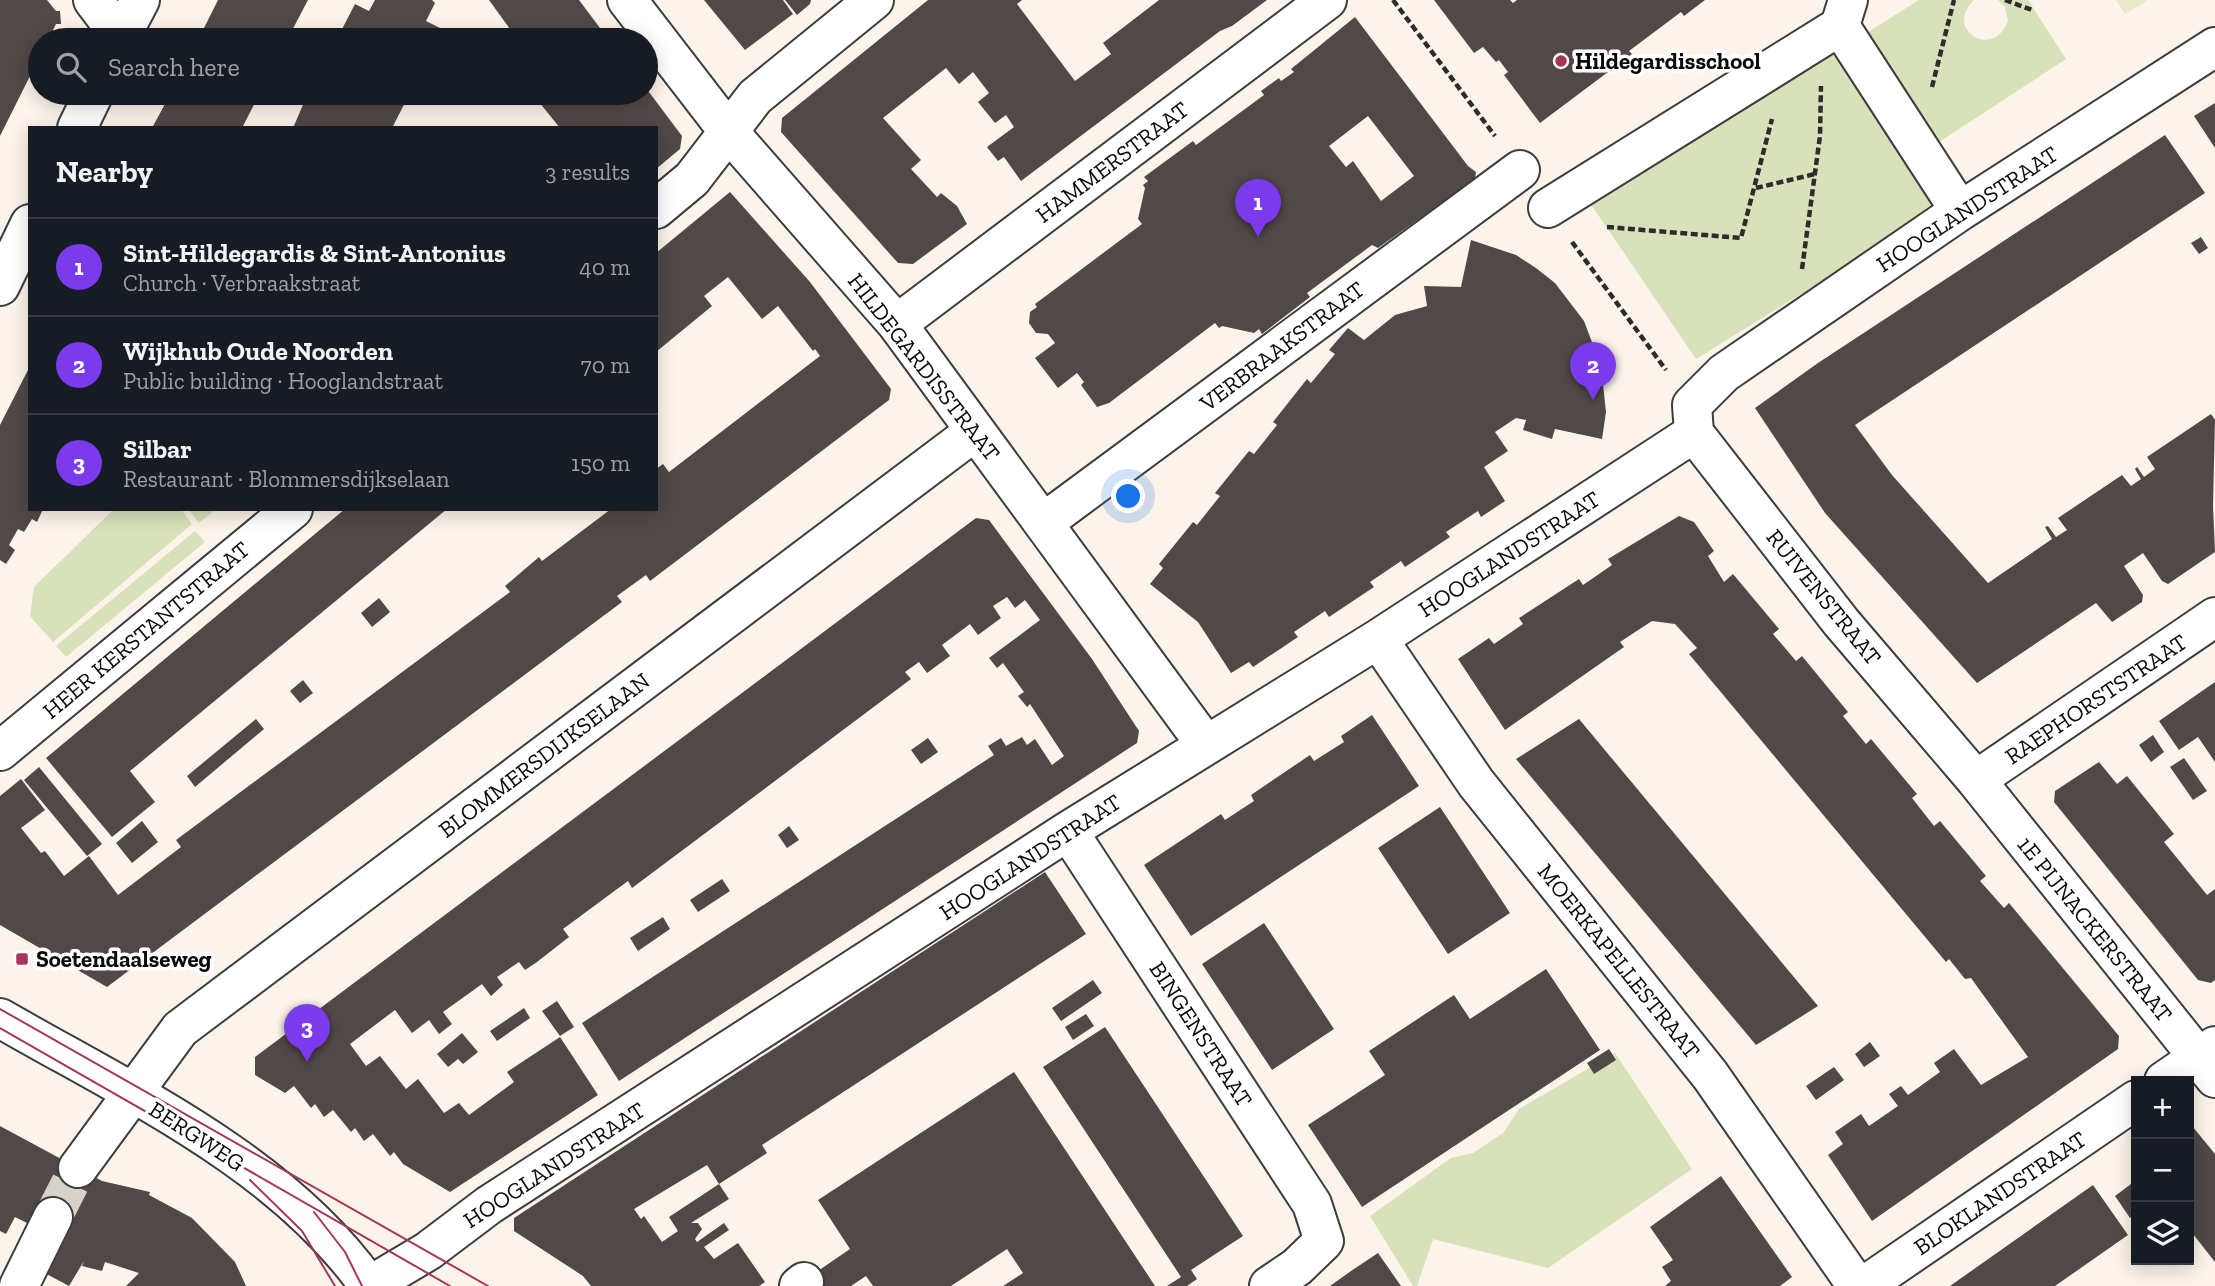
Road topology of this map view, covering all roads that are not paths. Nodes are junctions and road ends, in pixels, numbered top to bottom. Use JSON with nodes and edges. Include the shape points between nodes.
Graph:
{"nodes":[{"id":1,"x":93,"y":0,"type":"edge"},
{"id":2,"x":140,"y":0,"type":"edge"},
{"id":3,"x":627,"y":0,"type":"edge"},
{"id":4,"x":874,"y":0,"type":"edge"},
{"id":5,"x":1327,"y":0,"type":"edge"},
{"id":6,"x":1837,"y":21,"type":"edge"},
{"id":7,"x":112,"y":28,"type":"edge"},
{"id":8,"x":126,"y":28,"type":"edge"},
{"id":9,"x":649,"y":28,"type":"edge"},
{"id":10,"x":658,"y":40,"type":"edge"},
{"id":11,"x":2215,"y":47,"type":"edge"},
{"id":12,"x":88,"y":105,"type":"edge"},
{"id":13,"x":78,"y":126,"type":"edge"},
{"id":14,"x":729,"y":131,"type":"junction"},
{"id":15,"x":1520,"y":170,"type":"dead end"},
{"id":16,"x":658,"y":207,"type":"edge"},
{"id":17,"x":1548,"y":208,"type":"dead end"},
{"id":18,"x":1960,"y":211,"type":"junction"},
{"id":19,"x":28,"y":228,"type":"edge"},
{"id":20,"x":0,"y":286,"type":"edge"},
{"id":21,"x":897,"y":324,"type":"junction"},
{"id":22,"x":1693,"y":419,"type":"junction"},
{"id":23,"x":974,"y":432,"type":"junction"},
{"id":24,"x":291,"y":511,"type":"edge"},
{"id":25,"x":1043,"y":523,"type":"junction"},
{"id":26,"x":2215,"y":617,"type":"edge"},
{"id":27,"x":1378,"y":639,"type":"junction"},
{"id":28,"x":1206,"y":745,"type":"junction"},
{"id":29,"x":0,"y":751,"type":"edge"},
{"id":30,"x":1976,"y":780,"type":"junction"},
{"id":31,"x":1068,"y":831,"type":"junction"},
{"id":32,"x":0,"y":1018,"type":"edge"},
{"id":33,"x":2209,"y":1061,"type":"edge"},
{"id":34,"x":2175,"y":1076,"type":"edge"},
{"id":35,"x":133,"y":1096,"type":"junction"},
{"id":36,"x":2131,"y":1103,"type":"edge"},
{"id":37,"x":78,"y":1168,"type":"tunnel mouth"},
{"id":38,"x":53,"y":1217,"type":"tunnel mouth"},
{"id":39,"x":19,"y":1286,"type":"edge"},
{"id":40,"x":369,"y":1286,"type":"edge"},
{"id":41,"x":1269,"y":1286,"type":"edge"},
{"id":42,"x":1857,"y":1286,"type":"edge"},
{"id":43,"x":1864,"y":1286,"type":"edge"}],
"edges":[{"from":1,"to":7,"type":"street"},
{"from":2,"to":8,"type":"street"},
{"from":3,"to":9,"type":"street","name":"HILDEGARDISSTRAAT"},
{"from":4,"to":14,"type":"street","via":[[755,97]]},
{"from":5,"to":21,"type":"street","name":"HAMMERSTRAAT"},
{"from":6,"to":17,"type":"street","via":[[1781,63]]},
{"from":6,"to":18,"type":"street"},
{"from":10,"to":14,"type":"street","name":"HILDEGARDISSTRAAT"},
{"from":11,"to":18,"type":"street","name":"HOOGLANDSTRAAT"},
{"from":12,"to":13,"type":"street"},
{"from":14,"to":16,"type":"street","via":[[692,179]]},
{"from":14,"to":21,"type":"street","name":"HILDEGARDISSTRAAT"},
{"from":15,"to":25,"type":"street","name":"VERBRAAKSTRAAT"},
{"from":18,"to":22,"type":"street","name":"HOOGLANDSTRAAT","via":[[1724,373]]},
{"from":19,"to":20,"type":"street"},
{"from":21,"to":23,"type":"street","name":"HILDEGARDISSTRAAT"},
{"from":22,"to":27,"type":"street","name":"HOOGLANDSTRAAT"},
{"from":22,"to":30,"type":"street","name":"RUIVENSTRAAT","via":[[1841,622]]},
{"from":23,"to":25,"type":"street","name":"HILDEGARDISSTRAAT"},
{"from":23,"to":35,"type":"street","name":"BLOMMERSDIJKSELAAN","via":[[180,1029]]},
{"from":24,"to":29,"type":"street","name":"HEER KERSTANTSTRAAT"},
{"from":25,"to":28,"type":"street","name":"HILDEGARDISSTRAAT"},
{"from":26,"to":30,"type":"street","name":"RAEPHORSTSTRAAT"},
{"from":27,"to":28,"type":"street","name":"HOOGLANDSTRAAT"},
{"from":27,"to":42,"type":"street","name":"MOERKAPELLESTRAAT","via":[[1476,783],[1710,1075]]},
{"from":28,"to":31,"type":"street","name":"HOOGLANDSTRAAT"},
{"from":30,"to":33,"type":"street","name":"1E PIJNACKERSTRAAT"},
{"from":31,"to":40,"type":"street","name":"HOOGLANDSTRAAT"},
{"from":31,"to":41,"type":"street","name":"BINGENSTRAAT","via":[[1312,1204],[1325,1241]]},
{"from":32,"to":35,"type":"street","name":"BERGWEG"},
{"from":33,"to":34,"type":"street"},
{"from":35,"to":37,"type":"street","name":"BLOMMERSDIJKSELAAN"},
{"from":35,"to":40,"type":"street","name":"BERGWEG","via":[[227,1151],[304,1212],[345,1252]]},
{"from":36,"to":43,"type":"street","name":"BLOKLANDSTRAAT"},
{"from":38,"to":39,"type":"street"}]}
